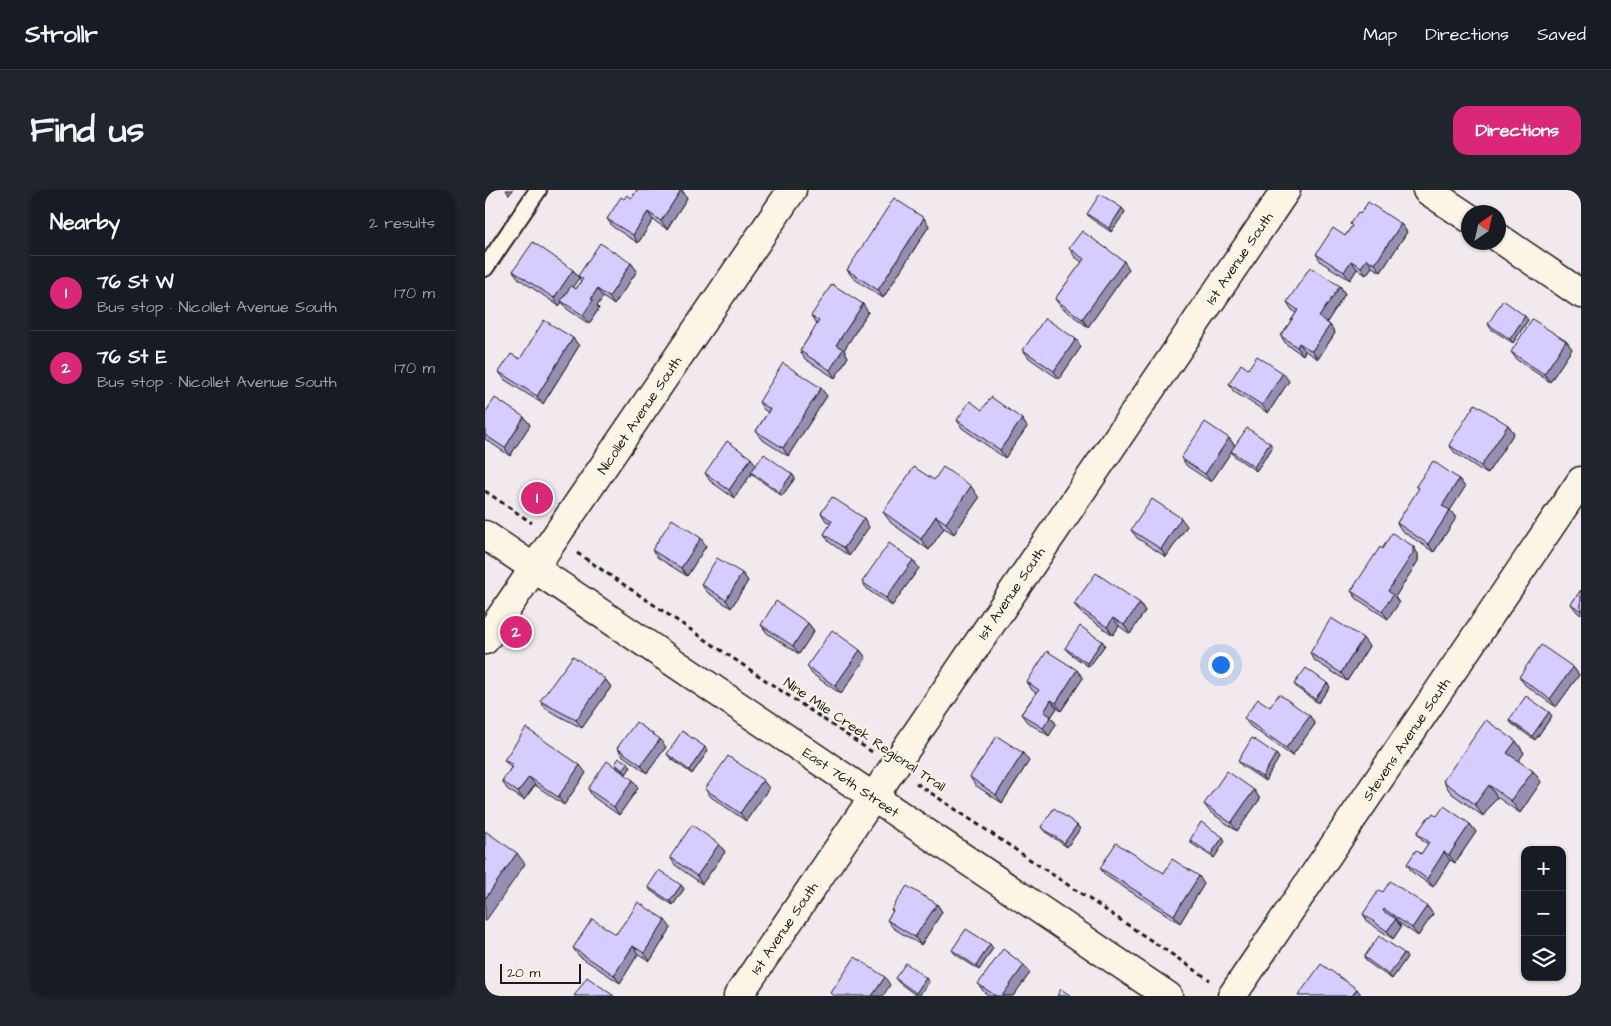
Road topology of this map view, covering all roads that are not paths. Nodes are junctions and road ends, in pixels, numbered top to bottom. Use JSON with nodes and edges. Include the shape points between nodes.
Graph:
{"nodes":[{"id":1,"x":538,"y":190,"type":"edge"},
{"id":2,"x":793,"y":190,"type":"edge"},
{"id":3,"x":1285,"y":190,"type":"edge"},
{"id":4,"x":1427,"y":190,"type":"edge"},
{"id":5,"x":1461,"y":213,"type":"edge"},
{"id":6,"x":1506,"y":243,"type":"edge"},
{"id":7,"x":485,"y":268,"type":"edge"},
{"id":8,"x":1581,"y":294,"type":"edge"},
{"id":9,"x":1581,"y":482,"type":"edge"},
{"id":10,"x":485,"y":535,"type":"edge"},
{"id":11,"x":534,"y":568,"type":"junction"},
{"id":12,"x":485,"y":640,"type":"edge"},
{"id":13,"x":873,"y":797,"type":"junction"},
{"id":14,"x":738,"y":996,"type":"edge"},
{"id":15,"x":1168,"y":996,"type":"edge"},
{"id":16,"x":1232,"y":996,"type":"edge"}],
"edges":[{"from":1,"to":7,"type":"lane"},
{"from":2,"to":11,"type":"street","name":"Nicollet Avenue South"},
{"from":3,"to":13,"type":"street","name":"1st Avenue South"},
{"from":4,"to":5,"type":"street"},
{"from":6,"to":8,"type":"street"},
{"from":9,"to":16,"type":"street","name":"Stevens Avenue South"},
{"from":10,"to":11,"type":"street","name":"East 76th Street"},
{"from":11,"to":12,"type":"street","name":"Nicollet Avenue South"},
{"from":11,"to":13,"type":"street","name":"East 76th Street"},
{"from":13,"to":14,"type":"street","name":"1st Avenue South"},
{"from":13,"to":15,"type":"street","name":"East 76th Street"}]}
